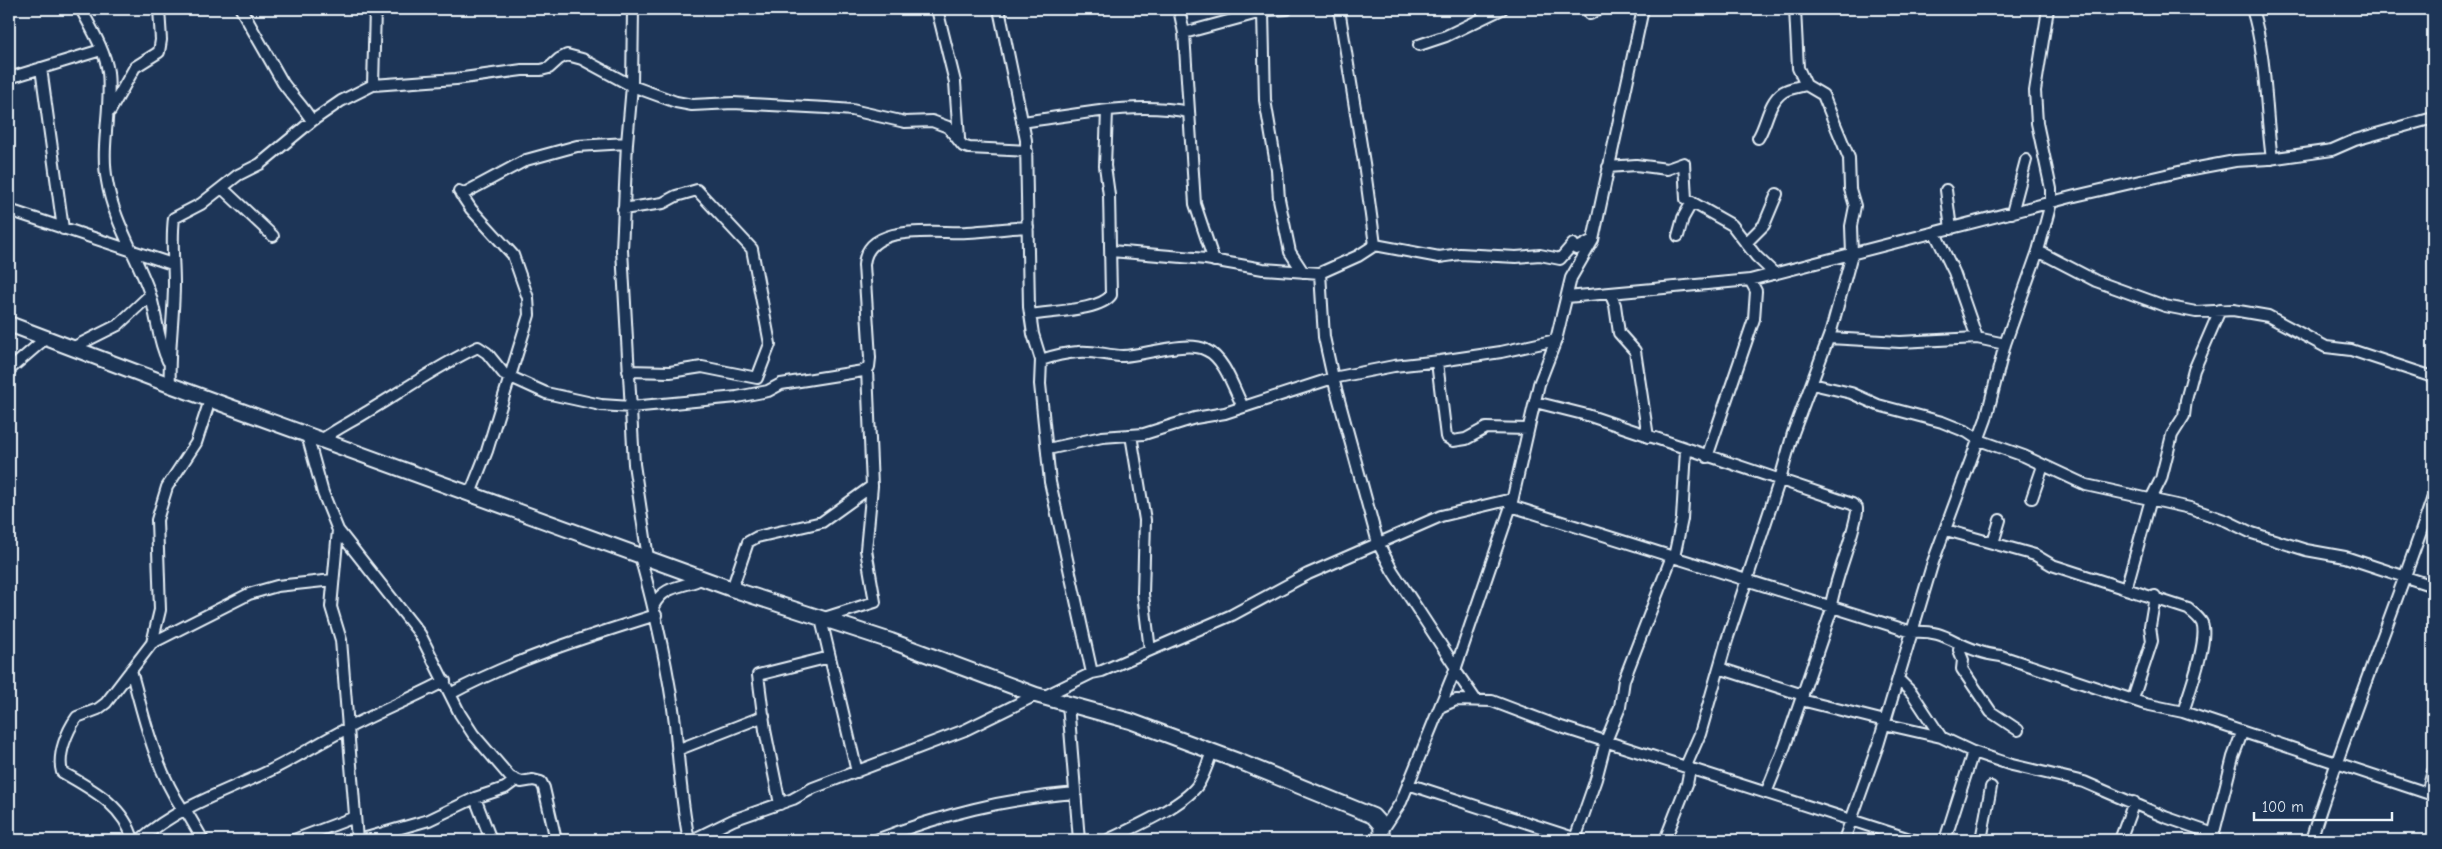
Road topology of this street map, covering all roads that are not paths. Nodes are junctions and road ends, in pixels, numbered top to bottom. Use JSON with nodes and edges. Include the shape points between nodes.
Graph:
{"nodes":[{"id":1,"x":81,"y":9,"type":"edge"},
{"id":2,"x":159,"y":9,"type":"edge"},
{"id":3,"x":241,"y":9,"type":"edge"},
{"id":4,"x":375,"y":9,"type":"edge"},
{"id":5,"x":633,"y":9,"type":"edge"},
{"id":6,"x":937,"y":9,"type":"edge"},
{"id":7,"x":999,"y":9,"type":"edge"},
{"id":8,"x":1179,"y":9,"type":"edge"},
{"id":9,"x":1287,"y":9,"type":"edge"},
{"id":10,"x":1339,"y":9,"type":"edge"},
{"id":11,"x":1502,"y":9,"type":"edge"},
{"id":12,"x":1600,"y":9,"type":"edge"},
{"id":13,"x":1643,"y":9,"type":"edge"},
{"id":14,"x":1794,"y":9,"type":"edge"},
{"id":15,"x":2048,"y":9,"type":"edge"},
{"id":16,"x":2252,"y":9,"type":"edge"},
{"id":17,"x":1263,"y":12,"type":"junction"},
{"id":18,"x":1590,"y":14,"type":"dead end"},
{"id":19,"x":1184,"y":33,"type":"junction"},
{"id":20,"x":1419,"y":45,"type":"dead end"},
{"id":21,"x":101,"y":50,"type":"junction"},
{"id":22,"x":41,"y":68,"type":"junction"},
{"id":23,"x":9,"y":78,"type":"edge"},
{"id":24,"x":373,"y":85,"type":"junction"},
{"id":25,"x":1806,"y":85,"type":"junction"},
{"id":26,"x":632,"y":86,"type":"junction"},
{"id":27,"x":1107,"y":111,"type":"junction"},
{"id":28,"x":1189,"y":112,"type":"junction"},
{"id":29,"x":109,"y":114,"type":"junction"},
{"id":30,"x":2433,"y":118,"type":"edge"},
{"id":31,"x":312,"y":121,"type":"junction"},
{"id":32,"x":1022,"y":122,"type":"junction"},
{"id":33,"x":1758,"y":138,"type":"dead end"},
{"id":34,"x":959,"y":140,"type":"junction"},
{"id":35,"x":626,"y":143,"type":"junction"},
{"id":36,"x":1027,"y":151,"type":"junction"},
{"id":37,"x":2272,"y":159,"type":"junction"},
{"id":38,"x":2026,"y":160,"type":"dead end"},
{"id":39,"x":1608,"y":167,"type":"junction"},
{"id":40,"x":222,"y":188,"type":"junction"},
{"id":41,"x":1946,"y":190,"type":"dead end"},
{"id":42,"x":1777,"y":194,"type":"dead end"},
{"id":43,"x":1692,"y":202,"type":"junction"},
{"id":44,"x":2051,"y":203,"type":"junction"},
{"id":45,"x":623,"y":209,"type":"junction"},
{"id":46,"x":9,"y":210,"type":"edge"},
{"id":47,"x":2012,"y":213,"type":"junction"},
{"id":48,"x":1028,"y":227,"type":"junction"},
{"id":49,"x":63,"y":229,"type":"junction"},
{"id":50,"x":1951,"y":229,"type":"junction"},
{"id":51,"x":1935,"y":233,"type":"junction"},
{"id":52,"x":273,"y":236,"type":"dead end"},
{"id":53,"x":1678,"y":236,"type":"dead end"},
{"id":54,"x":1593,"y":240,"type":"junction"},
{"id":55,"x":1746,"y":243,"type":"junction"},
{"id":56,"x":1375,"y":245,"type":"junction"},
{"id":57,"x":1111,"y":251,"type":"junction"},
{"id":58,"x":2038,"y":251,"type":"junction"},
{"id":59,"x":134,"y":253,"type":"junction"},
{"id":60,"x":1852,"y":254,"type":"junction"},
{"id":61,"x":1214,"y":261,"type":"junction"},
{"id":62,"x":172,"y":264,"type":"junction"},
{"id":63,"x":1303,"y":272,"type":"junction"},
{"id":64,"x":1320,"y":273,"type":"junction"},
{"id":65,"x":1775,"y":274,"type":"junction"},
{"id":66,"x":1750,"y":280,"type":"junction"},
{"id":67,"x":1610,"y":293,"type":"junction"},
{"id":68,"x":150,"y":295,"type":"junction"},
{"id":69,"x":1567,"y":297,"type":"junction"},
{"id":70,"x":2220,"y":310,"type":"junction"},
{"id":71,"x":1030,"y":315,"type":"junction"},
{"id":72,"x":9,"y":324,"type":"edge"},
{"id":73,"x":46,"y":338,"type":"junction"},
{"id":74,"x":1829,"y":338,"type":"junction"},
{"id":75,"x":1977,"y":338,"type":"junction"},
{"id":76,"x":1556,"y":340,"type":"junction"},
{"id":77,"x":2006,"y":344,"type":"junction"},
{"id":78,"x":72,"y":348,"type":"junction"},
{"id":79,"x":1040,"y":360,"type":"junction"},
{"id":80,"x":1437,"y":362,"type":"junction"},
{"id":81,"x":169,"y":363,"type":"junction"},
{"id":82,"x":9,"y":370,"type":"edge"},
{"id":83,"x":867,"y":370,"type":"junction"},
{"id":84,"x":628,"y":371,"type":"junction"},
{"id":85,"x":511,"y":377,"type":"junction"},
{"id":86,"x":2433,"y":377,"type":"edge"},
{"id":87,"x":1333,"y":378,"type":"junction"},
{"id":88,"x":1812,"y":384,"type":"junction"},
{"id":89,"x":170,"y":386,"type":"junction"},
{"id":90,"x":210,"y":400,"type":"junction"},
{"id":91,"x":1535,"y":402,"type":"junction"},
{"id":92,"x":631,"y":407,"type":"junction"},
{"id":93,"x":1243,"y":407,"type":"junction"},
{"id":94,"x":1528,"y":428,"type":"junction"},
{"id":95,"x":307,"y":435,"type":"junction"},
{"id":96,"x":1131,"y":435,"type":"junction"},
{"id":97,"x":1648,"y":437,"type":"junction"},
{"id":98,"x":321,"y":440,"type":"junction"},
{"id":99,"x":1979,"y":440,"type":"junction"},
{"id":100,"x":1048,"y":449,"type":"junction"},
{"id":101,"x":1686,"y":450,"type":"junction"},
{"id":102,"x":1707,"y":457,"type":"junction"},
{"id":103,"x":2043,"y":466,"type":"junction"},
{"id":104,"x":1780,"y":479,"type":"junction"},
{"id":105,"x":872,"y":486,"type":"junction"},
{"id":106,"x":470,"y":494,"type":"junction"},
{"id":107,"x":2433,"y":497,"type":"edge"},
{"id":108,"x":2032,"y":498,"type":"dead end"},
{"id":109,"x":2151,"y":499,"type":"junction"},
{"id":110,"x":1512,"y":502,"type":"junction"},
{"id":111,"x":2000,"y":520,"type":"dead end"},
{"id":112,"x":338,"y":530,"type":"junction"},
{"id":113,"x":1946,"y":530,"type":"junction"},
{"id":114,"x":1378,"y":543,"type":"junction"},
{"id":115,"x":1993,"y":543,"type":"junction"},
{"id":116,"x":644,"y":557,"type":"junction"},
{"id":117,"x":1673,"y":557,"type":"junction"},
{"id":118,"x":2406,"y":577,"type":"junction"},
{"id":119,"x":703,"y":578,"type":"junction"},
{"id":120,"x":332,"y":580,"type":"junction"},
{"id":121,"x":1748,"y":580,"type":"junction"},
{"id":122,"x":2433,"y":586,"type":"edge"},
{"id":123,"x":732,"y":589,"type":"junction"},
{"id":124,"x":2126,"y":589,"type":"junction"},
{"id":125,"x":2155,"y":596,"type":"junction"},
{"id":126,"x":1832,"y":606,"type":"junction"},
{"id":127,"x":655,"y":610,"type":"junction"},
{"id":128,"x":821,"y":619,"type":"junction"},
{"id":129,"x":1912,"y":632,"type":"junction"},
{"id":130,"x":152,"y":644,"type":"junction"},
{"id":131,"x":1962,"y":645,"type":"junction"},
{"id":132,"x":1150,"y":650,"type":"junction"},
{"id":133,"x":830,"y":657,"type":"junction"},
{"id":134,"x":1719,"y":668,"type":"junction"},
{"id":135,"x":1456,"y":669,"type":"junction"},
{"id":136,"x":131,"y":670,"type":"junction"},
{"id":137,"x":1092,"y":673,"type":"junction"},
{"id":138,"x":1898,"y":679,"type":"junction"},
{"id":139,"x":445,"y":681,"type":"junction"},
{"id":140,"x":450,"y":694,"type":"junction"},
{"id":141,"x":1040,"y":696,"type":"junction"},
{"id":142,"x":1802,"y":698,"type":"junction"},
{"id":143,"x":1475,"y":699,"type":"junction"},
{"id":144,"x":2133,"y":699,"type":"junction"},
{"id":145,"x":1068,"y":704,"type":"junction"},
{"id":146,"x":1440,"y":707,"type":"junction"},
{"id":147,"x":2183,"y":712,"type":"junction"},
{"id":148,"x":764,"y":716,"type":"junction"},
{"id":149,"x":1885,"y":723,"type":"junction"},
{"id":150,"x":347,"y":728,"type":"junction"},
{"id":151,"x":2018,"y":730,"type":"dead end"},
{"id":152,"x":2242,"y":733,"type":"junction"},
{"id":153,"x":1941,"y":737,"type":"junction"},
{"id":154,"x":1606,"y":741,"type":"junction"},
{"id":155,"x":677,"y":750,"type":"junction"},
{"id":156,"x":1212,"y":751,"type":"junction"},
{"id":157,"x":1973,"y":752,"type":"junction"},
{"id":158,"x":2335,"y":761,"type":"junction"},
{"id":159,"x":1688,"y":767,"type":"junction"},
{"id":160,"x":2433,"y":771,"type":"edge"},
{"id":161,"x":858,"y":772,"type":"junction"},
{"id":162,"x":516,"y":780,"type":"junction"},
{"id":163,"x":1408,"y":784,"type":"junction"},
{"id":164,"x":1991,"y":787,"type":"dead end"},
{"id":165,"x":1075,"y":793,"type":"junction"},
{"id":166,"x":1766,"y":793,"type":"junction"},
{"id":167,"x":2430,"y":794,"type":"edge"},
{"id":168,"x":476,"y":798,"type":"junction"},
{"id":169,"x":2134,"y":802,"type":"junction"},
{"id":170,"x":780,"y":804,"type":"junction"},
{"id":171,"x":184,"y":809,"type":"junction"},
{"id":172,"x":355,"y":817,"type":"junction"},
{"id":173,"x":1850,"y":822,"type":"junction"},
{"id":174,"x":1382,"y":836,"type":"edge"},
{"id":175,"x":2213,"y":837,"type":"edge"},
{"id":176,"x":1577,"y":839,"type":"edge"},
{"id":177,"x":133,"y":840,"type":"edge"},
{"id":178,"x":140,"y":840,"type":"edge"},
{"id":179,"x":203,"y":840,"type":"edge"},
{"id":180,"x":294,"y":840,"type":"edge"},
{"id":181,"x":358,"y":840,"type":"edge"},
{"id":182,"x":491,"y":840,"type":"edge"},
{"id":183,"x":556,"y":840,"type":"edge"},
{"id":184,"x":691,"y":840,"type":"edge"},
{"id":185,"x":876,"y":840,"type":"edge"},
{"id":186,"x":1079,"y":840,"type":"edge"},
{"id":187,"x":1108,"y":840,"type":"edge"},
{"id":188,"x":1665,"y":840,"type":"edge"},
{"id":189,"x":1844,"y":840,"type":"edge"},
{"id":190,"x":1913,"y":840,"type":"edge"},
{"id":191,"x":1945,"y":840,"type":"edge"},
{"id":192,"x":1981,"y":840,"type":"edge"},
{"id":193,"x":2120,"y":840,"type":"edge"},
{"id":194,"x":2311,"y":840,"type":"edge"}],
"edges":[{"from":1,"to":21,"type":"street"},
{"from":2,"to":29,"type":"street","via":[[159,52],[135,67]]},
{"from":3,"to":31,"type":"street","via":[[283,83],[304,106]]},
{"from":4,"to":24,"type":"street"},
{"from":5,"to":26,"type":"street"},
{"from":6,"to":34,"type":"street","via":[[955,82]]},
{"from":7,"to":32,"type":"street"},
{"from":8,"to":19,"type":"street"},
{"from":9,"to":17,"type":"street"},
{"from":10,"to":56,"type":"street"},
{"from":11,"to":20,"type":"street"},
{"from":12,"to":18,"type":"street"},
{"from":13,"to":39,"type":"street"},
{"from":14,"to":25,"type":"street","via":[[1798,68]]},
{"from":15,"to":44,"type":"street","via":[[2036,91],[2037,123]]},
{"from":16,"to":37,"type":"street","via":[[2260,39]]},
{"from":17,"to":19,"type":"street"},
{"from":17,"to":63,"type":"street","via":[[1265,100],[1280,208],[1290,252]]},
{"from":19,"to":28,"type":"street"},
{"from":21,"to":22,"type":"street"},
{"from":21,"to":29,"type":"street","via":[[108,72]]},
{"from":22,"to":23,"type":"street"},
{"from":22,"to":49,"type":"street"},
{"from":24,"to":26,"type":"street","via":[[541,70],[568,55],[582,59]]},
{"from":24,"to":31,"type":"street"},
{"from":25,"to":33,"type":"street","via":[[1784,91],[1777,98]]},
{"from":25,"to":60,"type":"street","via":[[1823,95],[1849,158],[1850,189],[1855,206],[1851,226]]},
{"from":26,"to":34,"type":"street","via":[[692,105],[733,103],[827,108],[905,122],[932,121],[948,127]]},
{"from":26,"to":35,"type":"street"},
{"from":27,"to":28,"type":"street","via":[[1170,108]]},
{"from":27,"to":32,"type":"street"},
{"from":27,"to":57,"type":"street","via":[[1105,166]]},
{"from":28,"to":61,"type":"street","via":[[1195,204]]},
{"from":29,"to":59,"type":"street","via":[[105,164],[107,182]]},
{"from":30,"to":37,"type":"street","via":[[2355,140],[2332,150]]},
{"from":31,"to":40,"type":"street","via":[[276,153]]},
{"from":32,"to":36,"type":"street"},
{"from":34,"to":36,"type":"street","via":[[969,148]]},
{"from":35,"to":45,"type":"street"},
{"from":35,"to":85,"type":"street","via":[[577,146],[526,160],[460,193],[513,256],[522,275],[529,315]]},
{"from":36,"to":48,"type":"street"},
{"from":37,"to":44,"type":"street","via":[[2235,161],[2187,170]]},
{"from":38,"to":47,"type":"street"},
{"from":39,"to":43,"type":"street","via":[[1636,165],[1667,169],[1684,163],[1686,199]]},
{"from":39,"to":54,"type":"street"},
{"from":40,"to":52,"type":"street"},
{"from":40,"to":62,"type":"street","via":[[174,218]]},
{"from":41,"to":50,"type":"street"},
{"from":42,"to":55,"type":"street","via":[[1764,225]]},
{"from":43,"to":53,"type":"street"},
{"from":43,"to":55,"type":"street","via":[[1732,225]]},
{"from":44,"to":47,"type":"street"},
{"from":44,"to":58,"type":"street"},
{"from":45,"to":84,"type":"street"},
{"from":45,"to":84,"type":"street","via":[[663,203],[697,190],[752,249],[770,344],[757,378],[702,367],[670,372]]},
{"from":46,"to":49,"type":"street"},
{"from":47,"to":50,"type":"street"},
{"from":48,"to":71,"type":"street"},
{"from":48,"to":83,"type":"street","via":[[967,232],[918,230],[870,247],[864,265],[871,338]]},
{"from":49,"to":59,"type":"street"},
{"from":50,"to":51,"type":"street"},
{"from":51,"to":60,"type":"street"},
{"from":51,"to":75,"type":"street","via":[[1954,272]]},
{"from":54,"to":56,"type":"street","via":[[1576,249],[1573,244],[1569,246],[1560,259],[1540,255],[1460,254],[1439,257]]},
{"from":54,"to":69,"type":"street","via":[[1571,278]]},
{"from":55,"to":65,"type":"street"},
{"from":56,"to":64,"type":"street"},
{"from":57,"to":61,"type":"street"},
{"from":57,"to":71,"type":"street","via":[[1112,295],[1108,300],[1081,309]]},
{"from":58,"to":70,"type":"street","via":[[2096,281],[2165,306],[2196,312]]},
{"from":58,"to":77,"type":"street"},
{"from":59,"to":62,"type":"street"},
{"from":59,"to":68,"type":"street"},
{"from":60,"to":65,"type":"street"},
{"from":60,"to":74,"type":"street"},
{"from":61,"to":63,"type":"street"},
{"from":62,"to":81,"type":"street","via":[[174,283]]},
{"from":63,"to":64,"type":"street"},
{"from":64,"to":87,"type":"street","via":[[1323,329]]},
{"from":65,"to":66,"type":"street"},
{"from":66,"to":67,"type":"street"},
{"from":66,"to":102,"type":"street","via":[[1756,291],[1754,319]]},
{"from":67,"to":69,"type":"street"},
{"from":67,"to":97,"type":"street","via":[[1619,333],[1635,350]]},
{"from":68,"to":78,"type":"street","via":[[118,325]]},
{"from":68,"to":81,"type":"street","via":[[158,318],[160,342]]},
{"from":69,"to":76,"type":"street"},
{"from":70,"to":86,"type":"street","via":[[2250,311],[2268,316],[2326,347],[2351,350]]},
{"from":70,"to":109,"type":"street","via":[[2194,370],[2184,416],[2172,435],[2161,479]]},
{"from":71,"to":79,"type":"street"},
{"from":72,"to":73,"type":"street"},
{"from":73,"to":78,"type":"street"},
{"from":73,"to":82,"type":"street"},
{"from":74,"to":75,"type":"street","via":[[1900,342]]},
{"from":74,"to":88,"type":"street"},
{"from":75,"to":77,"type":"street"},
{"from":76,"to":80,"type":"street"},
{"from":76,"to":91,"type":"street"},
{"from":77,"to":99,"type":"street"},
{"from":78,"to":89,"type":"street"},
{"from":79,"to":93,"type":"street","via":[[1088,351],[1125,356],[1194,347],[1206,349],[1223,367]]},
{"from":79,"to":100,"type":"street"},
{"from":80,"to":87,"type":"street","via":[[1394,366]]},
{"from":80,"to":94,"type":"street","via":[[1446,437],[1453,441],[1466,439],[1486,428]]},
{"from":81,"to":89,"type":"street"},
{"from":83,"to":92,"type":"street","via":[[781,384],[768,391],[737,397]]},
{"from":83,"to":105,"type":"street"},
{"from":84,"to":92,"type":"street"},
{"from":85,"to":92,"type":"street","via":[[546,393],[583,402]]},
{"from":85,"to":98,"type":"street","via":[[501,372],[487,353],[478,347]]},
{"from":85,"to":106,"type":"street"},
{"from":87,"to":93,"type":"street"},
{"from":87,"to":114,"type":"street"},
{"from":88,"to":99,"type":"street","via":[[1942,422]]},
{"from":88,"to":104,"type":"street"},
{"from":89,"to":90,"type":"street"},
{"from":90,"to":95,"type":"street"},
{"from":90,"to":130,"type":"street","via":[[196,443],[167,487],[157,520],[160,610]]},
{"from":91,"to":94,"type":"street"},
{"from":91,"to":97,"type":"street","via":[[1587,415]]},
{"from":92,"to":116,"type":"street"},
{"from":93,"to":96,"type":"street"},
{"from":94,"to":110,"type":"street"},
{"from":95,"to":98,"type":"street"},
{"from":95,"to":112,"type":"street","via":[[323,493]]},
{"from":96,"to":100,"type":"street","via":[[1102,437]]},
{"from":96,"to":132,"type":"street","via":[[1145,520],[1143,594]]},
{"from":97,"to":101,"type":"street"},
{"from":98,"to":106,"type":"street"},
{"from":99,"to":103,"type":"street"},
{"from":99,"to":113,"type":"street"},
{"from":100,"to":137,"type":"street","via":[[1050,482]]},
{"from":101,"to":102,"type":"street"},
{"from":101,"to":117,"type":"street","via":[[1682,519]]},
{"from":102,"to":104,"type":"street"},
{"from":103,"to":108,"type":"street"},
{"from":103,"to":109,"type":"street","via":[[2086,485]]},
{"from":104,"to":121,"type":"street"},
{"from":104,"to":126,"type":"street","via":[[1857,508],[1846,555],[1836,578]]},
{"from":105,"to":123,"type":"street","via":[[822,522],[748,542]]},
{"from":105,"to":128,"type":"street","via":[[866,550],[875,602]]},
{"from":106,"to":116,"type":"street"},
{"from":107,"to":118,"type":"street"},
{"from":109,"to":118,"type":"street","via":[[2190,508],[2285,544],[2345,557]]},
{"from":109,"to":124,"type":"street"},
{"from":110,"to":114,"type":"street","via":[[1441,516]]},
{"from":110,"to":117,"type":"street"},
{"from":110,"to":135,"type":"street"},
{"from":111,"to":115,"type":"street"},
{"from":112,"to":120,"type":"street"},
{"from":112,"to":139,"type":"street","via":[[420,634]]},
{"from":113,"to":115,"type":"street"},
{"from":113,"to":129,"type":"street"},
{"from":114,"to":132,"type":"street","via":[[1275,590],[1232,615]]},
{"from":114,"to":135,"type":"street"},
{"from":115,"to":124,"type":"street"},
{"from":116,"to":119,"type":"street"},
{"from":116,"to":127,"type":"street"},
{"from":117,"to":121,"type":"street"},
{"from":117,"to":154,"type":"street","via":[[1624,680],[1620,707]]},
{"from":118,"to":122,"type":"street"},
{"from":118,"to":158,"type":"street"},
{"from":119,"to":123,"type":"street"},
{"from":119,"to":127,"type":"street","via":[[661,594]]},
{"from":120,"to":130,"type":"street","via":[[277,586],[250,594]]},
{"from":120,"to":150,"type":"street","via":[[331,607],[341,640]]},
{"from":121,"to":126,"type":"street"},
{"from":121,"to":134,"type":"street"},
{"from":123,"to":128,"type":"street"},
{"from":124,"to":125,"type":"street"},
{"from":125,"to":144,"type":"street","via":[[2150,626],[2152,640]]},
{"from":125,"to":147,"type":"street","via":[[2188,608],[2202,621],[2199,661]]},
{"from":126,"to":129,"type":"street"},
{"from":126,"to":142,"type":"street"},
{"from":127,"to":140,"type":"street","via":[[532,656]]},
{"from":127,"to":155,"type":"street"},
{"from":128,"to":133,"type":"street"},
{"from":128,"to":141,"type":"street"},
{"from":129,"to":131,"type":"street","via":[[1942,634]]},
{"from":129,"to":138,"type":"street"},
{"from":130,"to":136,"type":"street"},
{"from":131,"to":144,"type":"street"},
{"from":131,"to":151,"type":"street","via":[[1959,650],[1962,669],[1991,712]]},
{"from":132,"to":137,"type":"street"},
{"from":133,"to":148,"type":"street","via":[[758,675]]},
{"from":133,"to":161,"type":"street"},
{"from":134,"to":142,"type":"street"},
{"from":134,"to":159,"type":"street"},
{"from":135,"to":143,"type":"street"},
{"from":135,"to":146,"type":"street"},
{"from":136,"to":171,"type":"street","via":[[159,765],[166,783]]},
{"from":136,"to":177,"type":"street","via":[[106,703],[77,717],[67,734],[61,767],[62,772],[111,803],[124,817]]},
{"from":137,"to":141,"type":"street"},
{"from":138,"to":149,"type":"street"},
{"from":138,"to":153,"type":"street","via":[[1912,693]]},
{"from":139,"to":140,"type":"street"},
{"from":139,"to":150,"type":"street"},
{"from":140,"to":162,"type":"street","via":[[473,734]]},
{"from":141,"to":145,"type":"street"},
{"from":141,"to":161,"type":"street"},
{"from":142,"to":149,"type":"street"},
{"from":142,"to":166,"type":"street"},
{"from":143,"to":146,"type":"street","via":[[1456,700]]},
{"from":143,"to":154,"type":"street","via":[[1492,701]]},
{"from":144,"to":147,"type":"street"},
{"from":145,"to":156,"type":"street","via":[[1130,721]]},
{"from":145,"to":165,"type":"street"},
{"from":146,"to":163,"type":"street"},
{"from":147,"to":152,"type":"street"},
{"from":148,"to":155,"type":"street"},
{"from":148,"to":170,"type":"street"},
{"from":149,"to":153,"type":"street"},
{"from":149,"to":173,"type":"street"},
{"from":150,"to":171,"type":"street","via":[[273,769]]},
{"from":150,"to":172,"type":"street"},
{"from":152,"to":158,"type":"street"},
{"from":152,"to":175,"type":"street"},
{"from":153,"to":157,"type":"street"},
{"from":154,"to":159,"type":"street"},
{"from":154,"to":176,"type":"street"},
{"from":155,"to":184,"type":"street","via":[[681,800]]},
{"from":156,"to":174,"type":"street","via":[[1373,816],[1380,825]]},
{"from":156,"to":187,"type":"street","via":[[1202,778],[1191,792]]},
{"from":157,"to":169,"type":"street","via":[[2084,782]]},
{"from":157,"to":191,"type":"street"},
{"from":158,"to":167,"type":"street"},
{"from":158,"to":194,"type":"street"},
{"from":159,"to":166,"type":"street"},
{"from":159,"to":188,"type":"street","via":[[1687,784]]},
{"from":160,"to":167,"type":"street"},
{"from":161,"to":170,"type":"street"},
{"from":162,"to":168,"type":"street","via":[[505,788]]},
{"from":162,"to":183,"type":"street","via":[[541,782]]},
{"from":163,"to":174,"type":"street"},
{"from":163,"to":176,"type":"street"},
{"from":164,"to":192,"type":"street"},
{"from":165,"to":185,"type":"street","via":[[993,804],[912,826]]},
{"from":165,"to":186,"type":"street"},
{"from":166,"to":173,"type":"street"},
{"from":168,"to":181,"type":"street","via":[[429,820]]},
{"from":168,"to":182,"type":"street"},
{"from":169,"to":175,"type":"street"},
{"from":169,"to":193,"type":"street"},
{"from":170,"to":184,"type":"street","via":[[733,820]]},
{"from":171,"to":178,"type":"street"},
{"from":171,"to":179,"type":"street"},
{"from":172,"to":180,"type":"street"},
{"from":172,"to":181,"type":"street"},
{"from":173,"to":189,"type":"street"},
{"from":173,"to":190,"type":"street"}]}
